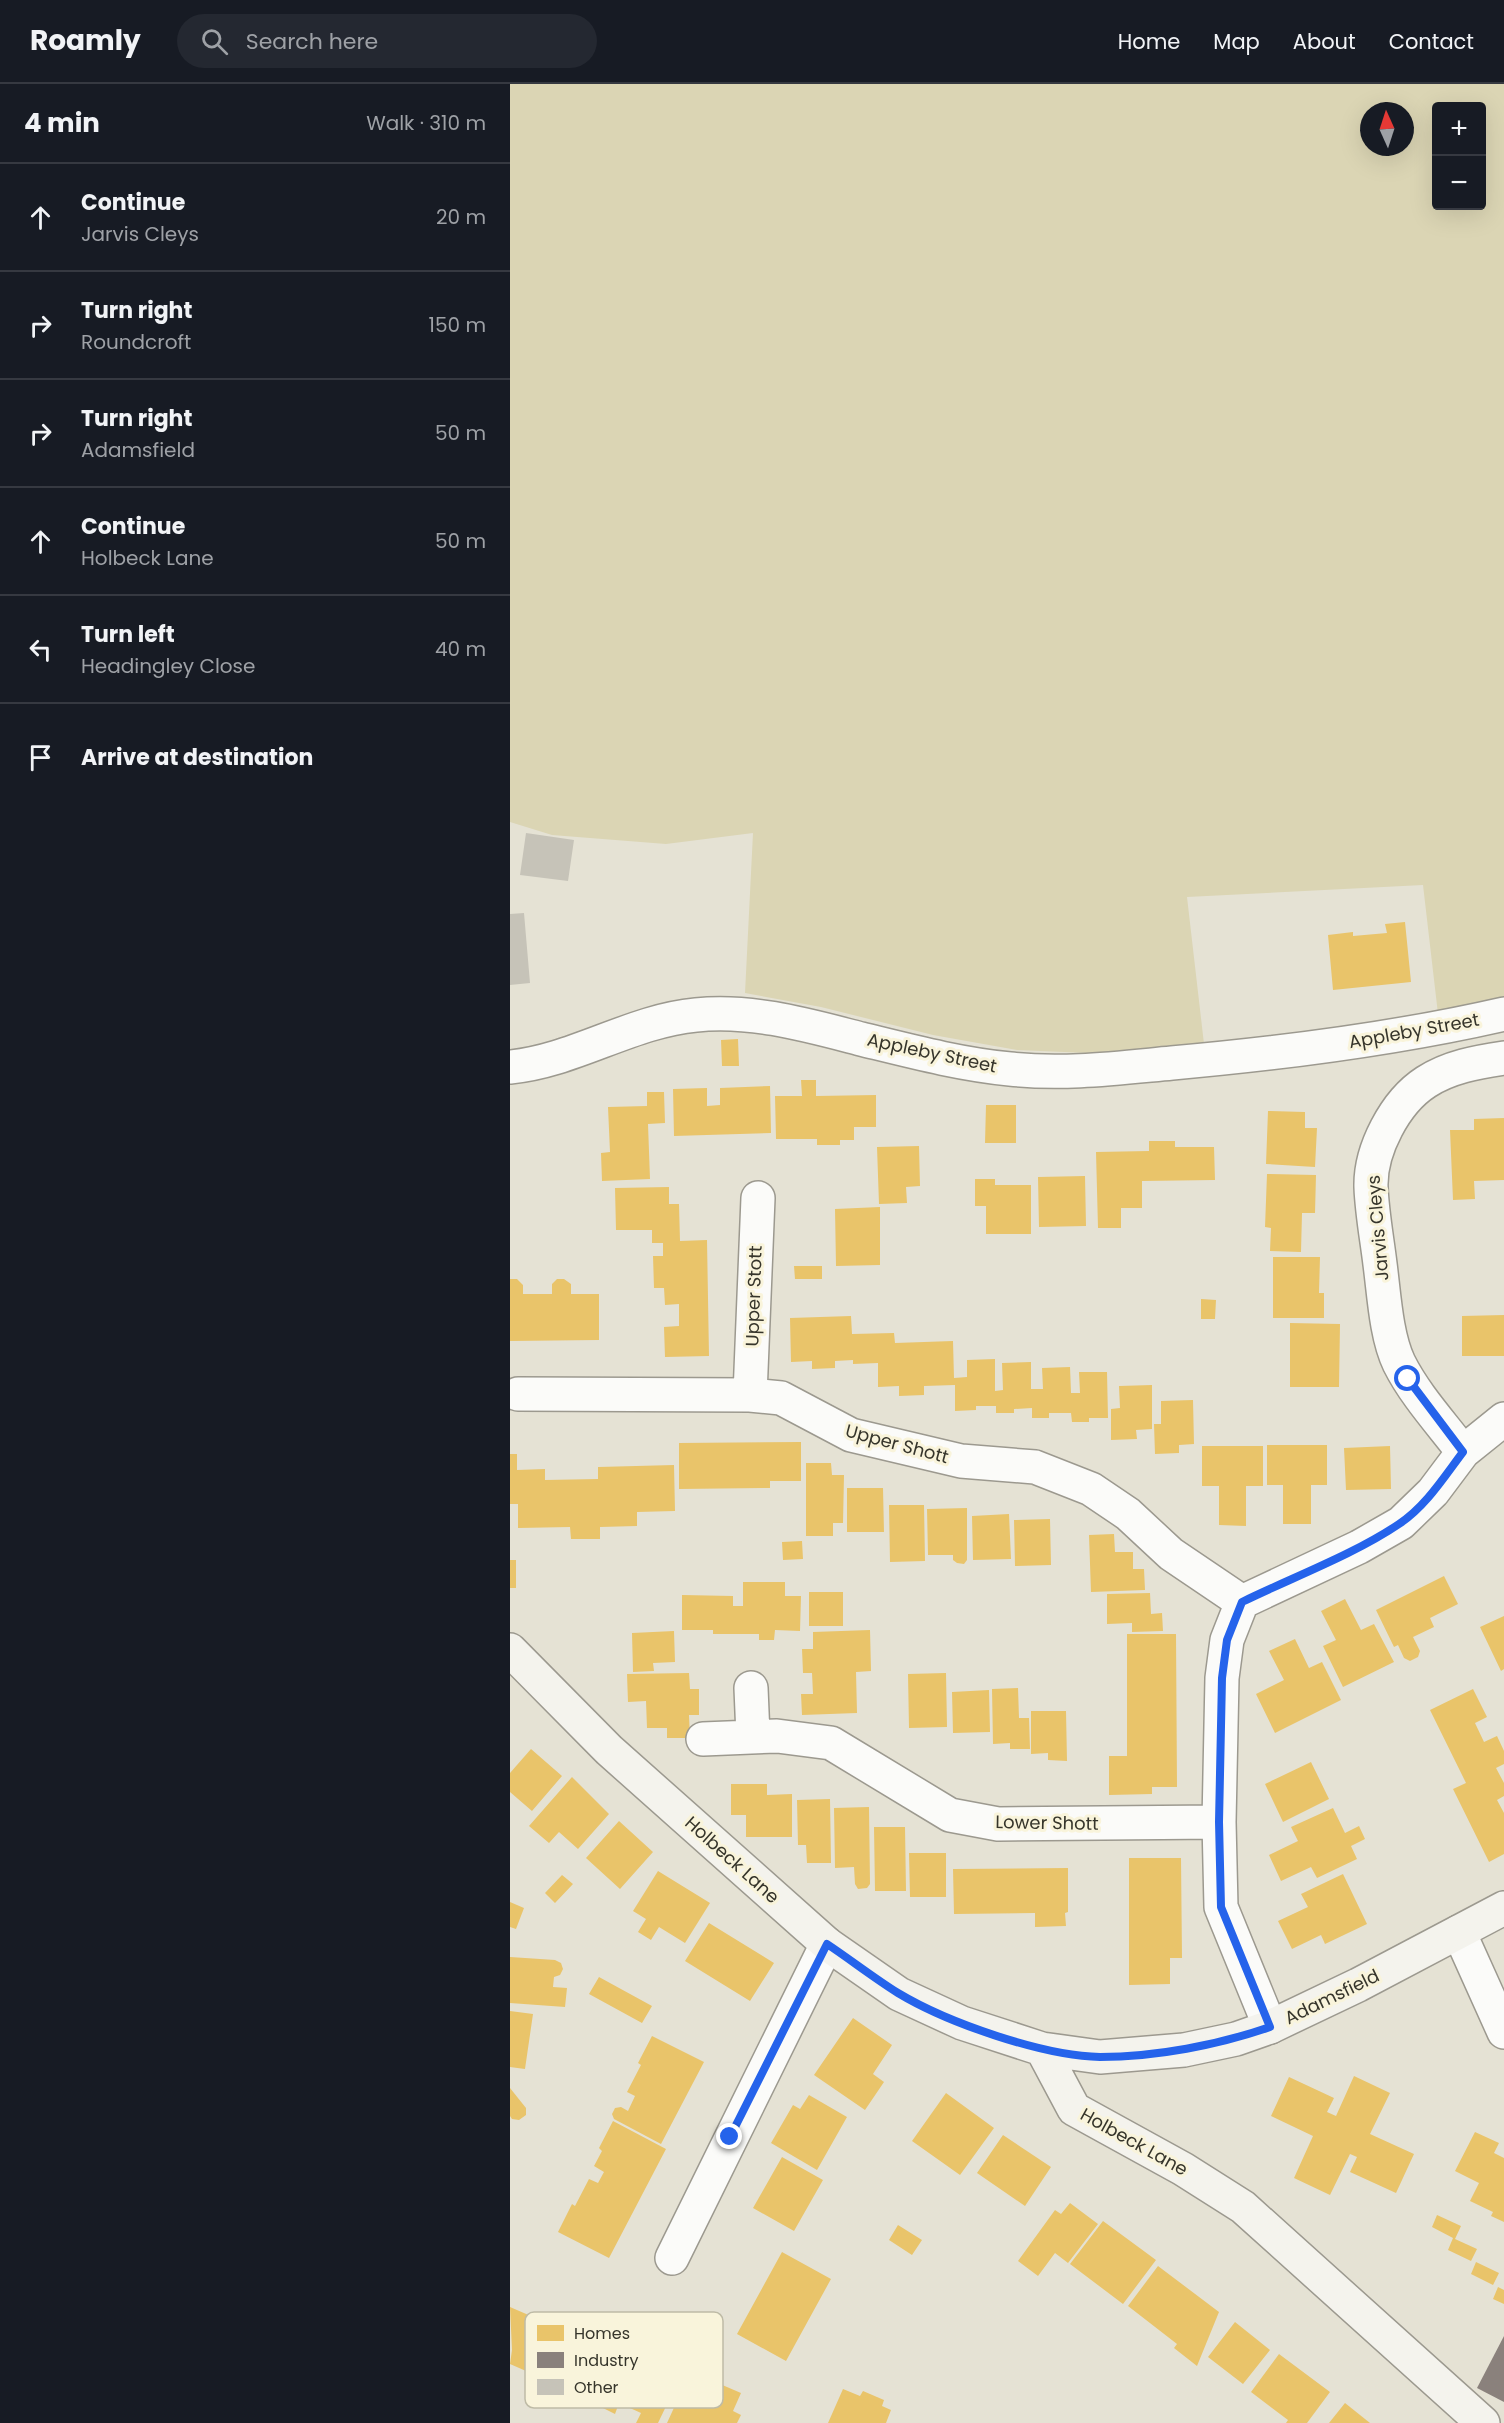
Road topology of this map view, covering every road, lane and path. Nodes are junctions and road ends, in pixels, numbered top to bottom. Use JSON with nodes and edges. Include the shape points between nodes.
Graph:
{"nodes":[{"id":1,"x":1504,"y":1014,"type":"edge"},
{"id":2,"x":1504,"y":1058,"type":"edge"},
{"id":3,"x":510,"y":1067,"type":"edge"},
{"id":4,"x":758,"y":1198,"type":"dead end"},
{"id":5,"x":518,"y":1394,"type":"dead end"},
{"id":6,"x":750,"y":1395,"type":"junction"},
{"id":7,"x":1504,"y":1419,"type":"edge"},
{"id":8,"x":1463,"y":1452,"type":"junction"},
{"id":9,"x":1242,"y":1602,"type":"junction"},
{"id":10,"x":510,"y":1650,"type":"edge"},
{"id":11,"x":751,"y":1688,"type":"dead end"},
{"id":12,"x":753,"y":1736,"type":"junction"},
{"id":13,"x":703,"y":1739,"type":"dead end"},
{"id":14,"x":1219,"y":1822,"type":"junction"},
{"id":15,"x":1504,"y":1908,"type":"edge"},
{"id":16,"x":1459,"y":1932,"type":"junction"},
{"id":17,"x":827,"y":1944,"type":"junction"},
{"id":18,"x":1270,"y":2027,"type":"junction"},
{"id":19,"x":1504,"y":2032,"type":"edge"},
{"id":20,"x":1042,"y":2049,"type":"junction"},
{"id":21,"x":672,"y":2258,"type":"dead end"},
{"id":22,"x":1483,"y":2423,"type":"edge"}],
"edges":[{"from":1,"to":3,"type":"street","name":"Appleby Street","via":[[1384,1038],[1070,1072],[1012,1070],[956,1062],[769,1018],[695,1015],[650,1024],[552,1059]]},
{"from":2,"to":8,"type":"street","name":"Jarvis Cleys","via":[[1444,1072],[1424,1083],[1385,1130],[1372,1169],[1379,1254],[1398,1360],[1420,1397]]},
{"from":4,"to":6,"type":"street","name":"Upper Stott"},
{"from":5,"to":6,"type":"street","name":"Upper Shott"},
{"from":6,"to":9,"type":"street","name":"Upper Shott","via":[[781,1398],[851,1435],[962,1461],[1035,1467],[1091,1489],[1128,1515],[1171,1554]]},
{"from":7,"to":8,"type":"street"},
{"from":8,"to":9,"type":"street","via":[[1433,1492],[1401,1523]]},
{"from":9,"to":14,"type":"street","via":[[1227,1640],[1222,1678]]},
{"from":10,"to":17,"type":"street","name":"Holbeck Lane","via":[[609,1750]]},
{"from":11,"to":12,"type":"street"},
{"from":12,"to":13,"type":"street","name":"Lower Shott"},
{"from":12,"to":14,"type":"street","name":"Lower Shott","via":[[831,1743],[950,1815],[998,1824]]},
{"from":14,"to":18,"type":"street","via":[[1221,1907]]},
{"from":15,"to":16,"type":"street","name":"Adamsfield"},
{"from":16,"to":18,"type":"street","name":"Adamsfield"},
{"from":16,"to":19,"type":"street"},
{"from":17,"to":20,"type":"street","name":"Holbeck Lane","via":[[899,1994],[962,2023]]},
{"from":17,"to":21,"type":"street"},
{"from":18,"to":20,"type":"street","name":"Adamsfield","via":[[1184,2050],[1100,2057]]},
{"from":20,"to":22,"type":"street","name":"Holbeck Lane","via":[[1074,2109],[1243,2206]]}]}
